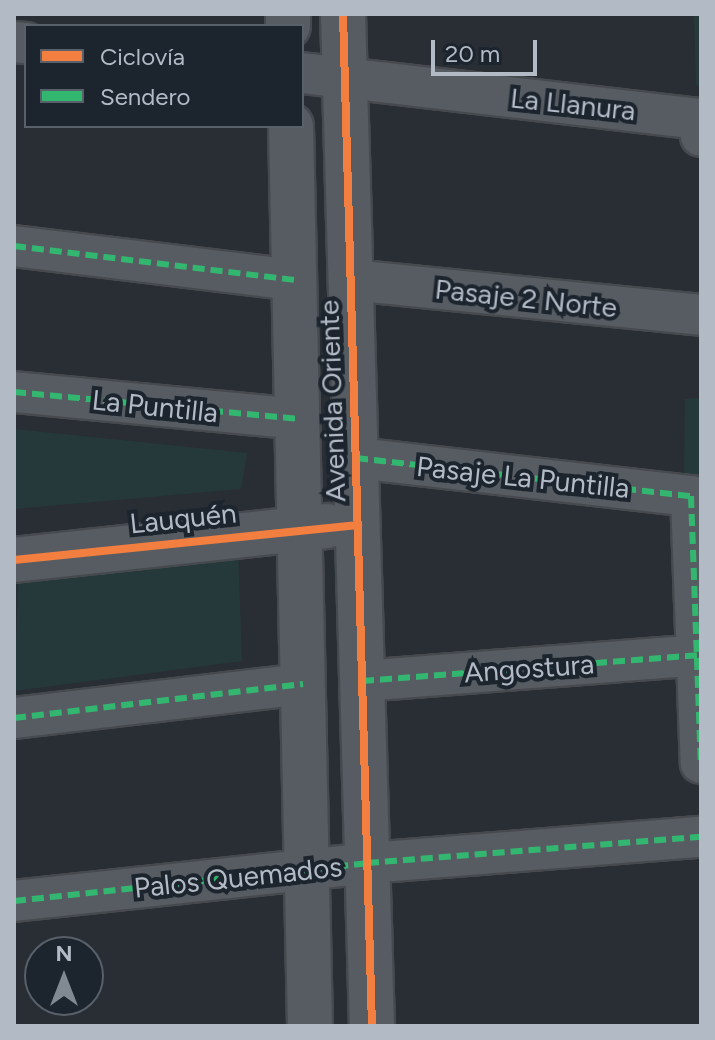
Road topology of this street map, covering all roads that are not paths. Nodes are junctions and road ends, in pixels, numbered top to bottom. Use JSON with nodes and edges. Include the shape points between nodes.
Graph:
{"nodes":[{"id":1,"x":343,"y":14,"type":"edge"},
{"id":2,"x":304,"y":73,"type":"edge"},
{"id":3,"x":345,"y":78,"type":"junction"},
{"id":4,"x":700,"y":119,"type":"edge"},
{"id":5,"x":291,"y":128,"type":"edge"},
{"id":6,"x":701,"y":136,"type":"edge"},
{"id":7,"x":14,"y":246,"type":"edge"},
{"id":8,"x":294,"y":280,"type":"junction"},
{"id":9,"x":351,"y":280,"type":"junction"},
{"id":10,"x":701,"y":315,"type":"edge"},
{"id":11,"x":14,"y":392,"type":"edge"},
{"id":12,"x":297,"y":419,"type":"junction"},
{"id":13,"x":356,"y":458,"type":"junction"},
{"id":14,"x":358,"y":525,"type":"junction"},
{"id":15,"x":299,"y":527,"type":"junction"},
{"id":16,"x":14,"y":560,"type":"edge"},
{"id":17,"x":697,"y":655,"type":"junction"},
{"id":18,"x":362,"y":681,"type":"junction"},
{"id":19,"x":303,"y":684,"type":"junction"},
{"id":20,"x":14,"y":718,"type":"edge"},
{"id":21,"x":701,"y":763,"type":"edge"},
{"id":22,"x":701,"y":837,"type":"edge"},
{"id":23,"x":367,"y":863,"type":"junction"},
{"id":24,"x":307,"y":869,"type":"junction"},
{"id":25,"x":14,"y":901,"type":"edge"},
{"id":26,"x":310,"y":1026,"type":"edge"},
{"id":27,"x":372,"y":1026,"type":"edge"}],
"edges":[{"from":1,"to":3,"type":"street","name":"Avenida Oriente"},
{"from":2,"to":3,"type":"street","name":"La Llanura"},
{"from":3,"to":4,"type":"street","name":"La Llanura"},
{"from":3,"to":9,"type":"street","name":"Avenida Oriente"},
{"from":4,"to":6,"type":"street"},
{"from":5,"to":8,"type":"street","name":"Avenida Oriente"},
{"from":7,"to":8,"type":"street"},
{"from":8,"to":12,"type":"street","name":"Avenida Oriente"},
{"from":9,"to":10,"type":"street","name":"Pasaje 2 Norte"},
{"from":9,"to":13,"type":"street","name":"Avenida Oriente"},
{"from":11,"to":12,"type":"street","name":"La Puntilla"},
{"from":12,"to":15,"type":"street","name":"Avenida Oriente"},
{"from":13,"to":14,"type":"street","name":"Avenida Oriente"},
{"from":13,"to":17,"type":"street","name":"Pasaje La Puntilla","via":[[691,496]]},
{"from":14,"to":15,"type":"street","name":"Lauquén"},
{"from":14,"to":18,"type":"street","name":"Avenida Oriente"},
{"from":15,"to":16,"type":"street","name":"Lauquén"},
{"from":15,"to":19,"type":"street","name":"Avenida Oriente"},
{"from":17,"to":18,"type":"street","name":"Angostura"},
{"from":17,"to":21,"type":"street"},
{"from":18,"to":23,"type":"street","name":"Avenida Oriente"},
{"from":19,"to":20,"type":"street"},
{"from":19,"to":24,"type":"street","name":"Avenida Oriente"},
{"from":22,"to":23,"type":"street","name":"Palos Quemados"},
{"from":23,"to":24,"type":"street","name":"Palos Quemados"},
{"from":23,"to":27,"type":"street","name":"Avenida Oriente"},
{"from":24,"to":25,"type":"street","name":"Palos Quemados"},
{"from":24,"to":26,"type":"street","name":"Avenida Oriente"}]}
